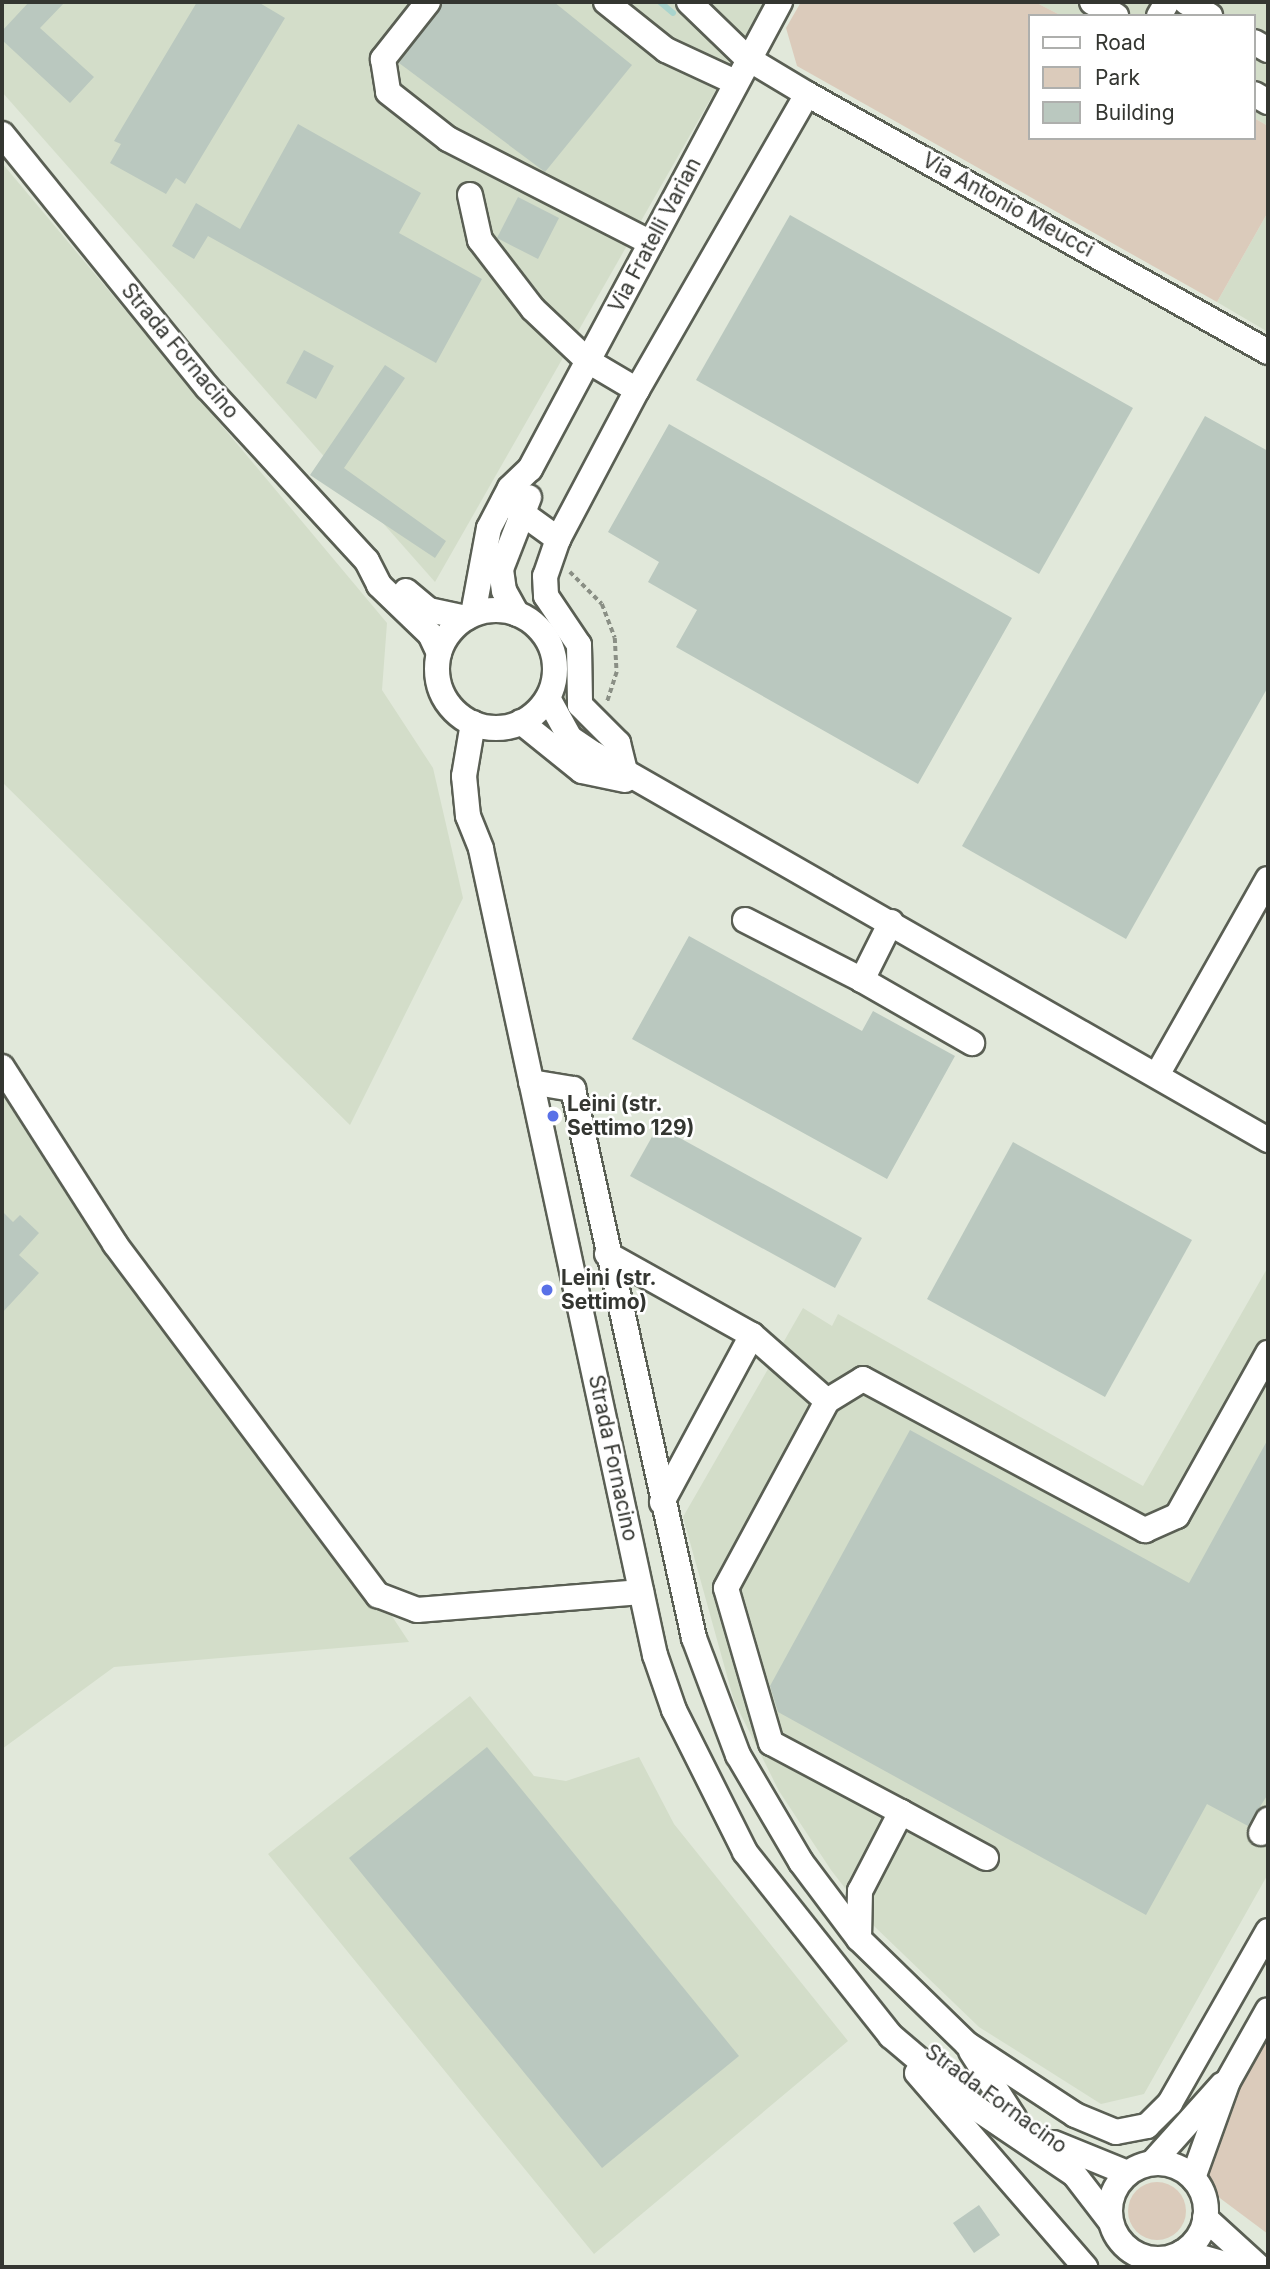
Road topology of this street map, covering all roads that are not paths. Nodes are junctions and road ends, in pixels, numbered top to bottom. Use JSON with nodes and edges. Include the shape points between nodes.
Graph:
{"nodes":[{"id":1,"x":428,"y":2,"type":"edge"},
{"id":2,"x":606,"y":2,"type":"edge"},
{"id":3,"x":689,"y":2,"type":"edge"},
{"id":4,"x":780,"y":2,"type":"edge"},
{"id":5,"x":1092,"y":2,"type":"edge"},
{"id":6,"x":1186,"y":2,"type":"edge"},
{"id":7,"x":1113,"y":14,"type":"edge"},
{"id":8,"x":1207,"y":14,"type":"edge"},
{"id":9,"x":747,"y":58,"type":"junction"},
{"id":10,"x":735,"y":82,"type":"junction"},
{"id":11,"x":807,"y":94,"type":"junction"},
{"id":12,"x":2,"y":134,"type":"edge"},
{"id":13,"x":470,"y":195,"type":"dead end"},
{"id":14,"x":651,"y":243,"type":"junction"},
{"id":15,"x":1268,"y":352,"type":"edge"},
{"id":16,"x":588,"y":361,"type":"junction"},
{"id":17,"x":637,"y":390,"type":"junction"},
{"id":18,"x":513,"y":505,"type":"junction"},
{"id":19,"x":558,"y":539,"type":"junction"},
{"id":20,"x":367,"y":561,"type":"junction"},
{"id":21,"x":517,"y":614,"type":"junction"},
{"id":22,"x":469,"y":616,"type":"junction"},
{"id":23,"x":439,"y":653,"type":"junction"},
{"id":24,"x":548,"y":698,"type":"junction"},
{"id":25,"x":473,"y":723,"type":"junction"},
{"id":26,"x":514,"y":724,"type":"junction"},
{"id":27,"x":625,"y":771,"type":"junction"},
{"id":28,"x":650,"y":785,"type":"junction"},
{"id":29,"x":481,"y":849,"type":"junction"},
{"id":30,"x":1268,"y":879,"type":"edge"},
{"id":31,"x":744,"y":920,"type":"dead end"},
{"id":32,"x":891,"y":922,"type":"junction"},
{"id":33,"x":862,"y":980,"type":"junction"},
{"id":34,"x":972,"y":1042,"type":"dead end"},
{"id":35,"x":2,"y":1067,"type":"edge"},
{"id":36,"x":1157,"y":1074,"type":"junction"},
{"id":37,"x":531,"y":1082,"type":"junction"},
{"id":38,"x":1268,"y":1140,"type":"edge"},
{"id":39,"x":607,"y":1254,"type":"junction"},
{"id":40,"x":752,"y":1335,"type":"junction"},
{"id":41,"x":1268,"y":1353,"type":"edge"},
{"id":42,"x":827,"y":1402,"type":"junction"},
{"id":43,"x":662,"y":1502,"type":"junction"},
{"id":44,"x":642,"y":1592,"type":"junction"},
{"id":45,"x":739,"y":1643,"type":"junction"},
{"id":46,"x":704,"y":1662,"type":"junction"},
{"id":47,"x":901,"y":1812,"type":"junction"},
{"id":48,"x":986,"y":1858,"type":"dead end"},
{"id":49,"x":1268,"y":1931,"type":"edge"},
{"id":50,"x":859,"y":1939,"type":"junction"},
{"id":51,"x":1268,"y":2010,"type":"edge"},
{"id":52,"x":872,"y":2011,"type":"junction"},
{"id":53,"x":967,"y":2044,"type":"junction"},
{"id":54,"x":901,"y":2045,"type":"junction"},
{"id":55,"x":1228,"y":2081,"type":"junction"},
{"id":56,"x":1014,"y":2118,"type":"junction"},
{"id":57,"x":1152,"y":2163,"type":"junction"},
{"id":58,"x":1127,"y":2173,"type":"junction"},
{"id":59,"x":1193,"y":2178,"type":"junction"},
{"id":60,"x":1205,"y":2218,"type":"junction"},
{"id":61,"x":1110,"y":2221,"type":"junction"},
{"id":62,"x":1183,"y":2252,"type":"junction"},
{"id":63,"x":1086,"y":2267,"type":"edge"},
{"id":64,"x":1236,"y":2267,"type":"edge"},
{"id":65,"x":1259,"y":2267,"type":"edge"}],
"edges":[{"from":1,"to":14,"type":"street","via":[[383,59],[388,92],[448,139]]},
{"from":2,"to":10,"type":"street","via":[[666,50]]},
{"from":3,"to":9,"type":"street","name":"Via Antonio Meucci"},
{"from":4,"to":9,"type":"street","name":"Via Fratelli Varian"},
{"from":5,"to":7,"type":"street"},
{"from":6,"to":8,"type":"street"},
{"from":9,"to":10,"type":"street","name":"Via Fratelli Varian"},
{"from":9,"to":11,"type":"street","name":"Via Antonio Meucci"},
{"from":10,"to":14,"type":"street","name":"Via Fratelli Varian"},
{"from":11,"to":15,"type":"street","name":"Via Antonio Meucci"},
{"from":11,"to":17,"type":"street"},
{"from":12,"to":20,"type":"street","name":"Strada Fornacino","via":[[207,387]]},
{"from":13,"to":16,"type":"street","via":[[480,240],[548,325]]},
{"from":14,"to":16,"type":"street","name":"Via Fratelli Varian"},
{"from":16,"to":17,"type":"street"},
{"from":16,"to":18,"type":"street","name":"Via Fratelli Varian"},
{"from":17,"to":19,"type":"street"},
{"from":18,"to":19,"type":"street"},
{"from":18,"to":21,"type":"street","name":"Via Fratelli Varian","via":[[501,569],[504,591]]},
{"from":18,"to":22,"type":"street","name":"Via Fratelli Varian","via":[[480,556]]},
{"from":19,"to":27,"type":"street","via":[[545,576],[546,596],[579,645],[580,705],[618,743]]},
{"from":20,"to":22,"type":"street","name":"Strada Fornacino","via":[[429,610]]},
{"from":20,"to":23,"type":"street","name":"Strada Fornacino","via":[[379,585],[430,635]]},
{"from":21,"to":22,"type":"street"},
{"from":21,"to":24,"type":"street","via":[[534,624],[551,649],[554,678]]},
{"from":22,"to":23,"type":"street"},
{"from":23,"to":25,"type":"street","via":[[440,686]]},
{"from":24,"to":26,"type":"street"},
{"from":24,"to":27,"type":"street","via":[[570,738]]},
{"from":25,"to":26,"type":"street"},
{"from":25,"to":29,"type":"street","name":"Strada Fornacino","via":[[464,792]]},
{"from":26,"to":28,"type":"street","via":[[582,771]]},
{"from":26,"to":29,"type":"street","name":"Strada Fornacino","via":[[480,764]]},
{"from":27,"to":28,"type":"street"},
{"from":28,"to":32,"type":"street"},
{"from":29,"to":37,"type":"street","name":"Strada Fornacino"},
{"from":30,"to":36,"type":"street"},
{"from":31,"to":33,"type":"street"},
{"from":32,"to":33,"type":"street"},
{"from":32,"to":36,"type":"street"},
{"from":33,"to":34,"type":"street"},
{"from":35,"to":44,"type":"street","via":[[115,1244],[378,1595],[417,1610]]},
{"from":36,"to":38,"type":"street"},
{"from":37,"to":39,"type":"street","via":[[573,1088]]},
{"from":37,"to":44,"type":"street","name":"Strada Fornacino"},
{"from":39,"to":40,"type":"street"},
{"from":39,"to":43,"type":"street"},
{"from":40,"to":42,"type":"street"},
{"from":40,"to":43,"type":"street"},
{"from":41,"to":42,"type":"street","via":[[1177,1516],[1145,1530],[863,1379]]},
{"from":42,"to":45,"type":"street","via":[[726,1588]]},
{"from":43,"to":46,"type":"street"},
{"from":44,"to":52,"type":"street","name":"Strada Fornacino","via":[[674,1710],[745,1852]]},
{"from":45,"to":46,"type":"street"},
{"from":45,"to":47,"type":"street","via":[[771,1743]]},
{"from":46,"to":50,"type":"street","via":[[738,1755],[802,1862]]},
{"from":47,"to":48,"type":"street"},
{"from":47,"to":50,"type":"street","via":[[860,1891]]},
{"from":49,"to":53,"type":"street","via":[[1170,2103],[1132,2132],[1075,2115]]},
{"from":50,"to":53,"type":"street"},
{"from":51,"to":55,"type":"street"},
{"from":52,"to":54,"type":"street","name":"Strada Fornacino"},
{"from":52,"to":56,"type":"street","name":"Strada Fornacino"},
{"from":53,"to":56,"type":"street"},
{"from":54,"to":61,"type":"street","name":"Strada Fornacino","via":[[976,2108],[1074,2174]]},
{"from":54,"to":63,"type":"street","name":"Strada Fornacino","via":[[921,2080]]},
{"from":55,"to":57,"type":"street"},
{"from":55,"to":59,"type":"street"},
{"from":56,"to":58,"type":"street","name":"Strada Fornacino","via":[[1072,2155]]},
{"from":57,"to":58,"type":"street"},
{"from":57,"to":59,"type":"street","via":[[1174,2165]]},
{"from":58,"to":61,"type":"street","via":[[1112,2193]]},
{"from":59,"to":60,"type":"street"},
{"from":60,"to":62,"type":"street"},
{"from":60,"to":65,"type":"street"},
{"from":61,"to":62,"type":"street","via":[[1121,2241],[1138,2255],[1168,2258]]},
{"from":62,"to":64,"type":"street"}]}
